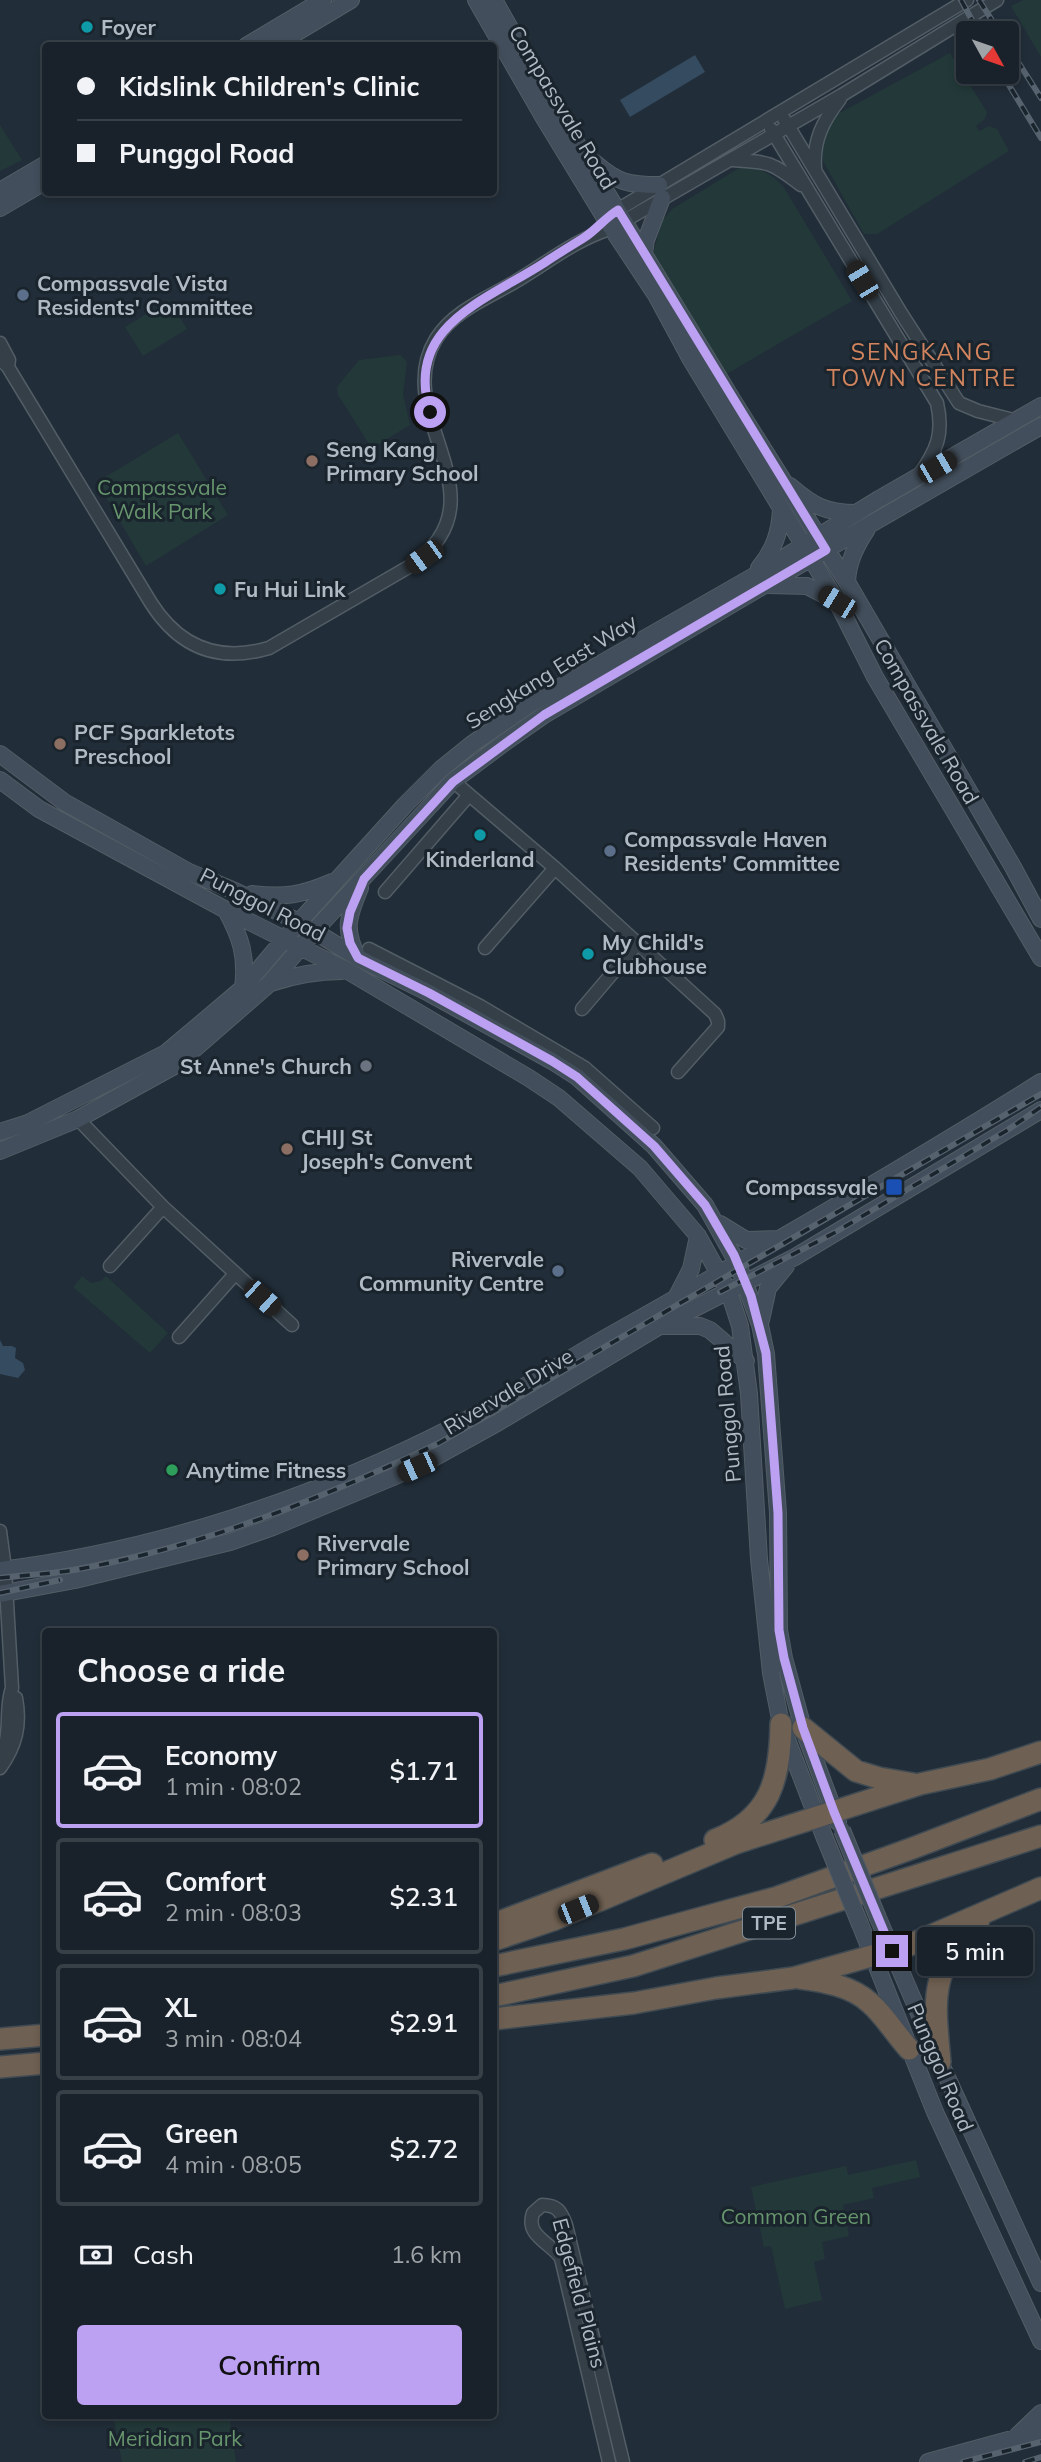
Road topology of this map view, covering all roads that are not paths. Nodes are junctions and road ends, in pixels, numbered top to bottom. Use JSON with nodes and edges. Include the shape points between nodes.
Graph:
{"nodes":[{"id":1,"x":323,"y":0,"type":"edge"},
{"id":2,"x":351,"y":0,"type":"edge"},
{"id":3,"x":476,"y":0,"type":"edge"},
{"id":4,"x":494,"y":0,"type":"edge"},
{"id":5,"x":967,"y":0,"type":"edge"},
{"id":6,"x":998,"y":0,"type":"edge"},
{"id":7,"x":253,"y":42,"type":"edge"},
{"id":8,"x":281,"y":42,"type":"edge"},
{"id":9,"x":842,"y":95,"type":"junction"},
{"id":10,"x":780,"y":113,"type":"junction"},
{"id":11,"x":766,"y":121,"type":"junction"},
{"id":12,"x":788,"y":126,"type":"junction"},
{"id":13,"x":774,"y":134,"type":"junction"},
{"id":14,"x":585,"y":155,"type":"junction"},
{"id":15,"x":732,"y":160,"type":"junction"},
{"id":16,"x":42,"y":166,"type":"edge"},
{"id":17,"x":815,"y":172,"type":"junction"},
{"id":18,"x":42,"y":183,"type":"edge"},
{"id":19,"x":806,"y":188,"type":"junction"},
{"id":20,"x":0,"y":191,"type":"edge"},
{"id":21,"x":661,"y":192,"type":"junction"},
{"id":22,"x":0,"y":208,"type":"edge"},
{"id":23,"x":615,"y":219,"type":"junction"},
{"id":24,"x":644,"y":253,"type":"junction"},
{"id":25,"x":0,"y":343,"type":"edge"},
{"id":26,"x":4,"y":363,"type":"edge"},
{"id":27,"x":1041,"y":406,"type":"edge"},
{"id":28,"x":1017,"y":421,"type":"junction"},
{"id":29,"x":1041,"y":426,"type":"edge"},
{"id":30,"x":779,"y":477,"type":"junction"},
{"id":31,"x":917,"y":478,"type":"junction"},
{"id":32,"x":781,"y":508,"type":"junction"},
{"id":33,"x":856,"y":513,"type":"junction"},
{"id":34,"x":868,"y":527,"type":"junction"},
{"id":35,"x":822,"y":543,"type":"junction"},
{"id":36,"x":807,"y":552,"type":"junction"},
{"id":37,"x":758,"y":581,"type":"junction"},
{"id":38,"x":847,"y":582,"type":"junction"},
{"id":39,"x":837,"y":602,"type":"junction"},
{"id":40,"x":0,"y":754,"type":"edge"},
{"id":41,"x":0,"y":780,"type":"edge"},
{"id":42,"x":453,"y":782,"type":"junction"},
{"id":43,"x":470,"y":795,"type":"junction"},
{"id":44,"x":555,"y":868,"type":"junction"},
{"id":45,"x":364,"y":879,"type":"junction"},
{"id":46,"x":337,"y":880,"type":"junction"},
{"id":47,"x":235,"y":891,"type":"junction"},
{"id":48,"x":385,"y":892,"type":"dead end"},
{"id":49,"x":226,"y":910,"type":"junction"},
{"id":50,"x":1041,"y":919,"type":"edge"},
{"id":51,"x":299,"y":922,"type":"junction"},
{"id":52,"x":314,"y":932,"type":"junction"},
{"id":53,"x":284,"y":940,"type":"junction"},
{"id":54,"x":638,"y":943,"type":"junction"},
{"id":55,"x":301,"y":947,"type":"junction"},
{"id":56,"x":485,"y":948,"type":"dead end"},
{"id":57,"x":1041,"y":958,"type":"edge"},
{"id":58,"x":359,"y":959,"type":"junction"},
{"id":59,"x":269,"y":984,"type":"junction"},
{"id":60,"x":243,"y":988,"type":"junction"},
{"id":61,"x":582,"y":1009,"type":"dead end"},
{"id":62,"x":678,"y":1072,"type":"dead end"},
{"id":63,"x":1041,"y":1082,"type":"edge"},
{"id":64,"x":1041,"y":1110,"type":"edge"},
{"id":65,"x":78,"y":1119,"type":"junction"},
{"id":66,"x":638,"y":1124,"type":"junction"},
{"id":67,"x":653,"y":1128,"type":"dead end"},
{"id":68,"x":0,"y":1132,"type":"edge"},
{"id":69,"x":0,"y":1151,"type":"edge"},
{"id":70,"x":705,"y":1205,"type":"junction"},
{"id":71,"x":163,"y":1207,"type":"junction"},
{"id":72,"x":698,"y":1236,"type":"junction"},
{"id":73,"x":783,"y":1240,"type":"junction"},
{"id":74,"x":795,"y":1257,"type":"junction"},
{"id":75,"x":738,"y":1264,"type":"junction"},
{"id":76,"x":110,"y":1266,"type":"dead end"},
{"id":77,"x":235,"y":1274,"type":"junction"},
{"id":78,"x":720,"y":1275,"type":"junction"},
{"id":79,"x":746,"y":1281,"type":"junction"},
{"id":80,"x":729,"y":1292,"type":"junction"},
{"id":81,"x":673,"y":1302,"type":"junction"},
{"id":82,"x":292,"y":1325,"type":"dead end"},
{"id":83,"x":760,"y":1325,"type":"junction"},
{"id":84,"x":658,"y":1326,"type":"junction"},
{"id":85,"x":179,"y":1337,"type":"dead end"},
{"id":86,"x":746,"y":1361,"type":"junction"},
{"id":87,"x":0,"y":1531,"type":"edge"},
{"id":88,"x":3,"y":1569,"type":"edge"},
{"id":89,"x":3,"y":1594,"type":"edge"},
{"id":90,"x":12,"y":1688,"type":"junction"},
{"id":91,"x":792,"y":1726,"type":"junction"},
{"id":92,"x":1041,"y":1752,"type":"edge"},
{"id":93,"x":0,"y":1757,"type":"edge"},
{"id":94,"x":0,"y":1768,"type":"edge"},
{"id":95,"x":920,"y":1784,"type":"junction"},
{"id":96,"x":1041,"y":1799,"type":"edge"},
{"id":97,"x":825,"y":1815,"type":"junction"},
{"id":98,"x":1041,"y":1836,"type":"edge"},
{"id":99,"x":685,"y":1852,"type":"junction"},
{"id":100,"x":661,"y":1874,"type":"junction"},
{"id":101,"x":1041,"y":1888,"type":"edge"},
{"id":102,"x":628,"y":1889,"type":"junction"},
{"id":103,"x":564,"y":1897,"type":"junction"},
{"id":104,"x":986,"y":1914,"type":"junction"},
{"id":105,"x":497,"y":1923,"type":"edge"},
{"id":106,"x":497,"y":1939,"type":"edge"},
{"id":107,"x":883,"y":1953,"type":"junction"},
{"id":108,"x":497,"y":1965,"type":"edge"},
{"id":109,"x":793,"y":1978,"type":"junction"},
{"id":110,"x":497,"y":1995,"type":"edge"},
{"id":111,"x":497,"y":2019,"type":"edge"},
{"id":112,"x":42,"y":2035,"type":"edge"},
{"id":113,"x":0,"y":2039,"type":"edge"},
{"id":114,"x":909,"y":2049,"type":"junction"},
{"id":115,"x":42,"y":2063,"type":"edge"},
{"id":116,"x":940,"y":2063,"type":"junction"},
{"id":117,"x":0,"y":2067,"type":"edge"},
{"id":118,"x":1041,"y":2283,"type":"edge"},
{"id":119,"x":1041,"y":2341,"type":"edge"},
{"id":120,"x":1041,"y":2413,"type":"edge"},
{"id":121,"x":1041,"y":2431,"type":"edge"},
{"id":122,"x":1016,"y":2437,"type":"junction"},
{"id":123,"x":609,"y":2462,"type":"edge"},
{"id":124,"x":623,"y":2462,"type":"edge"},
{"id":125,"x":928,"y":2462,"type":"edge"}],
"edges":[{"from":1,"to":7,"type":"main road"},
{"from":2,"to":8,"type":"main road"},
{"from":3,"to":23,"type":"main road","name":"Compassvale Road"},
{"from":4,"to":14,"type":"main road","name":"Compassvale Road"},
{"from":5,"to":10,"type":"street"},
{"from":6,"to":9,"type":"street"},
{"from":9,"to":12,"type":"street"},
{"from":9,"to":17,"type":"street","via":[[821,126],[814,146]]},
{"from":10,"to":11,"type":"street"},
{"from":10,"to":12,"type":"street"},
{"from":11,"to":13,"type":"street"},
{"from":11,"to":21,"type":"street"},
{"from":12,"to":13,"type":"street"},
{"from":12,"to":17,"type":"street"},
{"from":13,"to":15,"type":"street"},
{"from":13,"to":19,"type":"street"},
{"from":14,"to":21,"type":"main road","via":[[611,177]]},
{"from":14,"to":23,"type":"main road","name":"Compassvale Road"},
{"from":15,"to":19,"type":"street","via":[[767,162]]},
{"from":15,"to":21,"type":"street"},
{"from":16,"to":20,"type":"main road"},
{"from":17,"to":28,"type":"street","via":[[959,402]]},
{"from":18,"to":22,"type":"main road"},
{"from":19,"to":31,"type":"street","via":[[937,403],[942,424],[938,439]]},
{"from":21,"to":23,"type":"street"},
{"from":21,"to":24,"type":"main road"},
{"from":23,"to":24,"type":"main road","name":"Compassvale Road"},
{"from":23,"to":26,"type":"street","via":[[457,315],[437,338],[426,363],[424,386],[450,480],[451,501],[435,544],[401,572],[286,640],[259,651],[205,650],[169,628]]},
{"from":23,"to":32,"type":"main road","name":"Compassvale Road","via":[[690,358]]},
{"from":24,"to":30,"type":"main road","name":"Compassvale Road"},
{"from":25,"to":26,"type":"street","via":[[9,360]]},
{"from":27,"to":28,"type":"main road","name":"Sengkang East Way"},
{"from":28,"to":31,"type":"main road","name":"Sengkang East Way"},
{"from":29,"to":34,"type":"main road","name":"Sengkang East Way"},
{"from":30,"to":33,"type":"main road","via":[[815,506]]},
{"from":30,"to":35,"type":"main road","name":"Compassvale Road"},
{"from":31,"to":33,"type":"main road","name":"Sengkang East Way"},
{"from":32,"to":36,"type":"main road","name":"Compassvale Road"},
{"from":32,"to":37,"type":"main road","via":[[781,527]]},
{"from":33,"to":35,"type":"main road","name":"Sengkang East Way"},
{"from":34,"to":35,"type":"main road","name":"Sengkang East Way"},
{"from":34,"to":38,"type":"main road","via":[[852,554]]},
{"from":35,"to":36,"type":"main road","name":"Sengkang East Way"},
{"from":35,"to":38,"type":"main road","name":"Compassvale Road"},
{"from":36,"to":37,"type":"main road","name":"Sengkang East Way"},
{"from":36,"to":39,"type":"main road","name":"Compassvale Road"},
{"from":37,"to":39,"type":"main road","via":[[807,586]]},
{"from":37,"to":42,"type":"main road","name":"Sengkang East Way","via":[[544,715]]},
{"from":37,"to":46,"type":"main road","name":"Sengkang East Way","via":[[532,703],[472,744],[405,805]]},
{"from":38,"to":50,"type":"main road","name":"Compassvale Road"},
{"from":39,"to":57,"type":"main road","name":"Compassvale Road","via":[[875,677]]},
{"from":40,"to":47,"type":"main road","name":"Punggol Road","via":[[64,802],[189,872]]},
{"from":41,"to":49,"type":"main road","name":"Punggol Road","via":[[39,809]]},
{"from":42,"to":43,"type":"street"},
{"from":42,"to":45,"type":"main road","name":"Sengkang East Way"},
{"from":43,"to":44,"type":"street"},
{"from":43,"to":48,"type":"street"},
{"from":44,"to":54,"type":"street"},
{"from":44,"to":56,"type":"street"},
{"from":45,"to":52,"type":"main road","name":"Sengkang East Way"},
{"from":45,"to":58,"type":"main road","via":[[347,928]]},
{"from":46,"to":47,"type":"main road","via":[[288,897]]},
{"from":46,"to":51,"type":"main road","name":"Sengkang East Way"},
{"from":47,"to":51,"type":"main road","name":"Punggol Road"},
{"from":49,"to":53,"type":"main road","name":"Punggol Road"},
{"from":49,"to":60,"type":"main road","via":[[240,935],[246,968]]},
{"from":51,"to":52,"type":"main road","name":"Punggol Road"},
{"from":51,"to":53,"type":"main road","name":"Sengkang East Way"},
{"from":52,"to":55,"type":"main road","name":"Sengkang East Way"},
{"from":52,"to":58,"type":"main road","name":"Punggol Road"},
{"from":53,"to":55,"type":"main road","name":"Punggol Road"},
{"from":53,"to":60,"type":"main road","name":"Sengkang East Way"},
{"from":54,"to":61,"type":"street"},
{"from":54,"to":62,"type":"street","via":[[718,1021],[718,1027]]},
{"from":55,"to":58,"type":"main road","name":"Punggol Road"},
{"from":55,"to":59,"type":"main road","name":"Sengkang East Way"},
{"from":58,"to":59,"type":"main road"},
{"from":58,"to":66,"type":"main road","name":"Punggol Road","via":[[396,970],[478,1012],[552,1061],[581,1073]]},
{"from":58,"to":72,"type":"main road","name":"Punggol Road","via":[[458,1034],[559,1098],[640,1168]]},
{"from":59,"to":65,"type":"main road","name":"Sengkang East Way","via":[[176,1065]]},
{"from":60,"to":68,"type":"main road","name":"Sengkang East Way","via":[[166,1053],[28,1123]]},
{"from":63,"to":73,"type":"main road","name":"Rivervale Drive"},
{"from":64,"to":74,"type":"main road"},
{"from":65,"to":69,"type":"main road","name":"Sengkang East Way"},
{"from":65,"to":71,"type":"street"},
{"from":66,"to":67,"type":"street"},
{"from":66,"to":70,"type":"main road","name":"Punggol Road"},
{"from":70,"to":73,"type":"main road","via":[[721,1226],[746,1240]]},
{"from":70,"to":75,"type":"main road","name":"Punggol Road"},
{"from":71,"to":76,"type":"street"},
{"from":71,"to":77,"type":"street"},
{"from":72,"to":78,"type":"main road","name":"Punggol Road"},
{"from":72,"to":81,"type":"main road","via":[[691,1269]]},
{"from":73,"to":75,"type":"main road","name":"Rivervale Drive"},
{"from":74,"to":79,"type":"main road","name":"Rivervale Drive"},
{"from":74,"to":83,"type":"main road","via":[[768,1288]]},
{"from":75,"to":78,"type":"main road","name":"Rivervale Drive"},
{"from":75,"to":79,"type":"main road","name":"Punggol Road"},
{"from":77,"to":82,"type":"street"},
{"from":77,"to":85,"type":"street"},
{"from":78,"to":80,"type":"main road","name":"Punggol Road"},
{"from":78,"to":81,"type":"main road","name":"Rivervale Drive"},
{"from":79,"to":80,"type":"main road","name":"Rivervale Drive"},
{"from":79,"to":83,"type":"main road","name":"Punggol Road"},
{"from":80,"to":84,"type":"main road","name":"Rivervale Drive"},
{"from":80,"to":86,"type":"main road","name":"Punggol Road"},
{"from":81,"to":88,"type":"main road","name":"Rivervale Drive","via":[[454,1427],[283,1500],[182,1533]]},
{"from":83,"to":91,"type":"main road","name":"Punggol Road","via":[[778,1513],[779,1630]]},
{"from":84,"to":86,"type":"main road","via":[[700,1326]]},
{"from":84,"to":89,"type":"main road","name":"Rivervale Drive","via":[[464,1443],[310,1513],[230,1542]]},
{"from":86,"to":91,"type":"main road","name":"Punggol Road","via":[[766,1631]]},
{"from":87,"to":88,"type":"street"},
{"from":88,"to":89,"type":"street"},
{"from":89,"to":90,"type":"street"},
{"from":90,"to":93,"type":"street","via":[[8,1736]]},
{"from":90,"to":94,"type":"street","via":[[18,1726],[11,1752]]},
{"from":91,"to":95,"type":"highway","via":[[856,1771]]},
{"from":91,"to":97,"type":"main road","name":"Punggol Road"},
{"from":91,"to":99,"type":"highway","via":[[766,1802],[729,1834]]},
{"from":92,"to":95,"type":"highway"},
{"from":95,"to":97,"type":"highway"},
{"from":96,"to":108,"type":"highway","number":"TPE","via":[[775,1898],[624,1939]]},
{"from":97,"to":100,"type":"highway","via":[[736,1843]]},
{"from":97,"to":107,"type":"main road","name":"Punggol Road","bridge":true},
{"from":98,"to":110,"type":"highway","number":"TPE","via":[[633,1966]]},
{"from":99,"to":100,"type":"highway"},
{"from":99,"to":103,"type":"highway"},
{"from":100,"to":102,"type":"highway"},
{"from":101,"to":104,"type":"highway"},
{"from":102,"to":103,"type":"highway"},
{"from":102,"to":106,"type":"highway"},
{"from":103,"to":105,"type":"highway"},
{"from":104,"to":107,"type":"highway"},
{"from":104,"to":116,"type":"highway","via":[[956,1946],[938,1982]]},
{"from":107,"to":109,"type":"highway"},
{"from":107,"to":114,"type":"main road","name":"Punggol Road"},
{"from":107,"to":116,"type":"main road","name":"Punggol Road"},
{"from":109,"to":111,"type":"highway"},
{"from":109,"to":114,"type":"highway","via":[[862,1996]]},
{"from":112,"to":113,"type":"highway"},
{"from":114,"to":119,"type":"main road","name":"Punggol Road"},
{"from":115,"to":117,"type":"highway"},
{"from":116,"to":118,"type":"main road","name":"Punggol Road"},
{"from":120,"to":122,"type":"main road"},
{"from":121,"to":122,"type":"main road"},
{"from":122,"to":125,"type":"main road"},
{"from":123,"to":124,"type":"street","name":"Edgefield Plains","via":[[561,2259],[530,2225],[533,2213],[542,2205],[553,2205],[566,2225]]}]}
